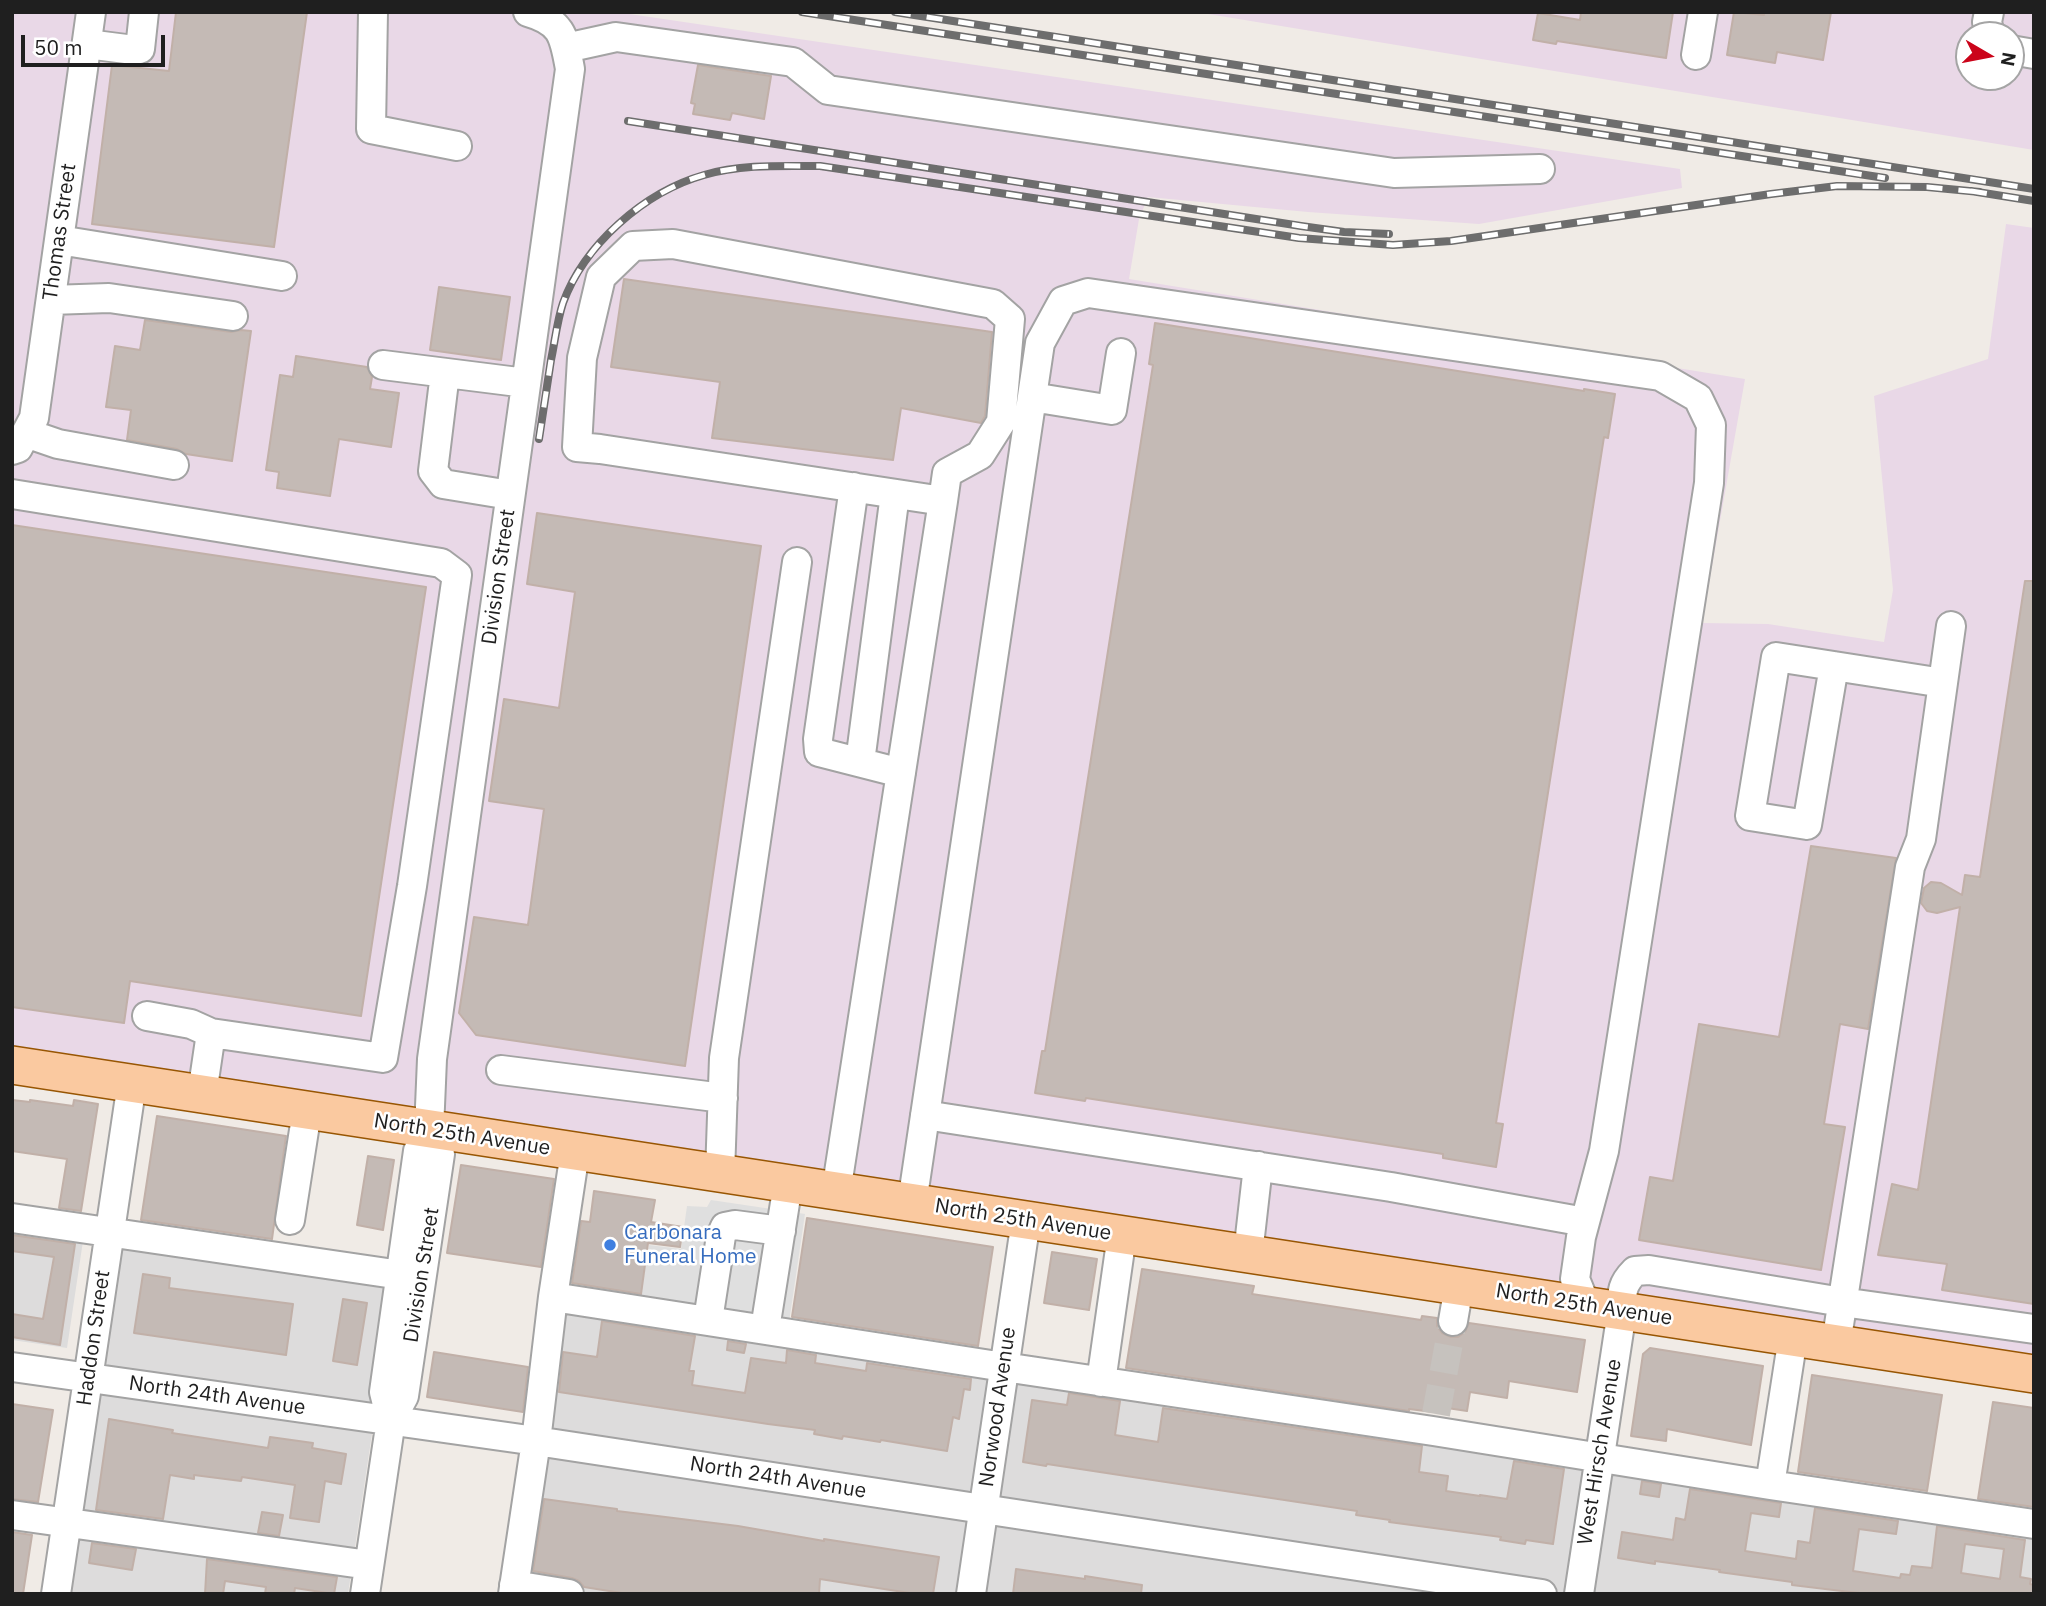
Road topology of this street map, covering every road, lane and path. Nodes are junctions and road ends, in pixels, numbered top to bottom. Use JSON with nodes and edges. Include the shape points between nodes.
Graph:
{"nodes":[{"id":1,"x":91,"y":12,"type":"edge"},
{"id":2,"x":144,"y":12,"type":"edge"},
{"id":3,"x":373,"y":12,"type":"edge"},
{"id":4,"x":528,"y":12,"type":"edge"},
{"id":5,"x":1703,"y":12,"type":"edge"},
{"id":6,"x":562,"y":37,"type":"junction"},
{"id":7,"x":87,"y":44,"type":"junction"},
{"id":8,"x":1696,"y":55,"type":"dead end"},
{"id":9,"x":457,"y":146,"type":"dead end"},
{"id":10,"x":1540,"y":169,"type":"dead end"},
{"id":11,"x":59,"y":240,"type":"junction"},
{"id":12,"x":282,"y":276,"type":"dead end"},
{"id":13,"x":51,"y":300,"type":"junction"},
{"id":14,"x":233,"y":316,"type":"dead end"},
{"id":15,"x":1121,"y":353,"type":"dead end"},
{"id":16,"x":383,"y":365,"type":"dead end"},
{"id":17,"x":445,"y":373,"type":"junction"},
{"id":18,"x":526,"y":383,"type":"junction"},
{"id":19,"x":1032,"y":397,"type":"junction"},
{"id":20,"x":19,"y":444,"type":"edge"},
{"id":21,"x":174,"y":465,"type":"dead end"},
{"id":22,"x":853,"y":487,"type":"junction"},
{"id":23,"x":12,"y":494,"type":"edge"},
{"id":24,"x":895,"y":494,"type":"junction"},
{"id":25,"x":510,"y":495,"type":"junction"},
{"id":26,"x":943,"y":501,"type":"junction"},
{"id":27,"x":797,"y":562,"type":"dead end"},
{"id":28,"x":457,"y":575,"type":"junction"},
{"id":29,"x":500,"y":579,"type":"junction"},
{"id":30,"x":1951,"y":626,"type":"dead end"},
{"id":31,"x":1834,"y":666,"type":"junction"},
{"id":32,"x":444,"y":668,"type":"junction"},
{"id":33,"x":486,"y":672,"type":"junction"},
{"id":34,"x":1943,"y":683,"type":"junction"},
{"id":35,"x":432,"y":754,"type":"junction"},
{"id":36,"x":474,"y":760,"type":"junction"},
{"id":37,"x":860,"y":762,"type":"junction"},
{"id":38,"x":901,"y":773,"type":"junction"},
{"id":39,"x":412,"y":886,"type":"junction"},
{"id":40,"x":456,"y":893,"type":"junction"},
{"id":41,"x":147,"y":1016,"type":"dead end"},
{"id":42,"x":211,"y":1033,"type":"junction"},
{"id":43,"x":12,"y":1065,"type":"edge"},
{"id":44,"x":501,"y":1070,"type":"dead end"},
{"id":45,"x":132,"y":1083,"type":"junction"},
{"id":46,"x":202,"y":1094,"type":"junction"},
{"id":47,"x":723,"y":1098,"type":"junction"},
{"id":48,"x":307,"y":1111,"type":"junction"},
{"id":49,"x":925,"y":1115,"type":"junction"},
{"id":50,"x":429,"y":1130,"type":"junction"},
{"id":51,"x":575,"y":1152,"type":"junction"},
{"id":52,"x":1258,"y":1166,"type":"junction"},
{"id":53,"x":720,"y":1174,"type":"junction"},
{"id":54,"x":788,"y":1184,"type":"junction"},
{"id":55,"x":836,"y":1192,"type":"junction"},
{"id":56,"x":912,"y":1203,"type":"junction"},
{"id":57,"x":12,"y":1218,"type":"edge"},
{"id":58,"x":290,"y":1220,"type":"dead end"},
{"id":59,"x":1026,"y":1220,"type":"junction"},
{"id":60,"x":1585,"y":1222,"type":"junction"},
{"id":61,"x":781,"y":1231,"type":"junction"},
{"id":62,"x":110,"y":1232,"type":"junction"},
{"id":63,"x":1122,"y":1235,"type":"junction"},
{"id":64,"x":1248,"y":1254,"type":"junction"},
{"id":65,"x":401,"y":1275,"type":"junction"},
{"id":66,"x":1459,"y":1286,"type":"junction"},
{"id":67,"x":553,"y":1297,"type":"junction"},
{"id":68,"x":1842,"y":1302,"type":"junction"},
{"id":69,"x":1586,"y":1306,"type":"junction"},
{"id":70,"x":1622,"y":1311,"type":"junction"},
{"id":71,"x":708,"y":1320,"type":"junction"},
{"id":72,"x":1453,"y":1321,"type":"tunnel mouth"},
{"id":73,"x":765,"y":1329,"type":"junction"},
{"id":74,"x":2034,"y":1329,"type":"edge"},
{"id":75,"x":1793,"y":1337,"type":"junction"},
{"id":76,"x":1836,"y":1343,"type":"junction"},
{"id":77,"x":12,"y":1367,"type":"edge"},
{"id":78,"x":1004,"y":1367,"type":"junction"},
{"id":79,"x":2034,"y":1374,"type":"edge"},
{"id":80,"x":88,"y":1379,"type":"junction"},
{"id":81,"x":1101,"y":1382,"type":"junction"},
{"id":82,"x":391,"y":1420,"type":"junction"},
{"id":83,"x":536,"y":1441,"type":"junction"},
{"id":84,"x":1600,"y":1457,"type":"junction"},
{"id":85,"x":1770,"y":1485,"type":"junction"},
{"id":86,"x":983,"y":1509,"type":"junction"},
{"id":87,"x":12,"y":1515,"type":"edge"},
{"id":88,"x":67,"y":1523,"type":"junction"},
{"id":89,"x":2034,"y":1524,"type":"edge"},
{"id":90,"x":369,"y":1565,"type":"junction"},
{"id":91,"x":513,"y":1590,"type":"edge"},
{"id":92,"x":56,"y":1594,"type":"edge"},
{"id":93,"x":365,"y":1594,"type":"edge"},
{"id":94,"x":569,"y":1594,"type":"edge"},
{"id":95,"x":971,"y":1594,"type":"edge"},
{"id":96,"x":1542,"y":1594,"type":"edge"},
{"id":97,"x":1579,"y":1594,"type":"edge"}],
"edges":[{"from":1,"to":7,"type":"street","name":"Thomas Street"},
{"from":2,"to":7,"type":"street","via":[[139,48]]},
{"from":3,"to":9,"type":"street","via":[[371,129]]},
{"from":4,"to":6,"type":"street","via":[[545,17]]},
{"from":5,"to":8,"type":"street"},
{"from":6,"to":10,"type":"street","via":[[615,37],[793,62],[828,90],[1394,173]]},
{"from":6,"to":18,"type":"street","name":"Division Street","via":[[570,69]]},
{"from":7,"to":11,"type":"street","name":"Thomas Street"},
{"from":11,"to":12,"type":"street"},
{"from":11,"to":13,"type":"street","name":"Thomas Street"},
{"from":13,"to":14,"type":"street","via":[[109,298]]},
{"from":13,"to":20,"type":"street","name":"Thomas Street","via":[[34,418]]},
{"from":15,"to":19,"type":"street","via":[[1112,410]]},
{"from":16,"to":17,"type":"street"},
{"from":17,"to":18,"type":"street"},
{"from":17,"to":25,"type":"street","via":[[433,471],[443,484]]},
{"from":18,"to":25,"type":"street","name":"Division Street"},
{"from":19,"to":49,"type":"street"},
{"from":19,"to":60,"type":"street","via":[[1040,343],[1063,301],[1088,293],[1660,376],[1698,398],[1711,425],[1709,483],[1604,1151]]},
{"from":20,"to":21,"type":"street","via":[[58,444]]},
{"from":22,"to":24,"type":"street"},
{"from":22,"to":26,"type":"street","via":[[577,447],[582,358],[601,277],[633,246],[673,244],[993,304],[1010,319],[1001,422],[980,455],[947,473]]},
{"from":22,"to":37,"type":"street","via":[[818,738],[819,752]]},
{"from":23,"to":28,"type":"street","via":[[441,562]]},
{"from":24,"to":26,"type":"street"},
{"from":24,"to":37,"type":"street"},
{"from":25,"to":29,"type":"street","name":"Division Street"},
{"from":26,"to":38,"type":"street"},
{"from":27,"to":47,"type":"street","via":[[724,1058]]},
{"from":28,"to":29,"type":"street"},
{"from":28,"to":32,"type":"street"},
{"from":29,"to":33,"type":"street","name":"Division Street"},
{"from":30,"to":34,"type":"street"},
{"from":31,"to":31,"type":"street","via":[[1776,657],[1749,816],[1807,825]]},
{"from":31,"to":34,"type":"street"},
{"from":32,"to":33,"type":"street"},
{"from":32,"to":35,"type":"street"},
{"from":33,"to":36,"type":"street","name":"Division Street"},
{"from":34,"to":68,"type":"street"},
{"from":35,"to":36,"type":"street"},
{"from":35,"to":39,"type":"street"},
{"from":36,"to":40,"type":"street","name":"Division Street"},
{"from":37,"to":38,"type":"street"},
{"from":38,"to":55,"type":"street"},
{"from":39,"to":40,"type":"street"},
{"from":39,"to":42,"type":"street","via":[[383,1058]]},
{"from":40,"to":50,"type":"street","name":"Division Street","via":[[432,1059]]},
{"from":41,"to":42,"type":"street","via":[[191,1024]]},
{"from":42,"to":46,"type":"street"},
{"from":43,"to":45,"type":"main road","name":"North 25th Avenue"},
{"from":44,"to":47,"type":"street"},
{"from":45,"to":46,"type":"main road","name":"North 25th Avenue"},
{"from":45,"to":62,"type":"street","name":"Haddon Street"},
{"from":46,"to":48,"type":"main road","name":"North 25th Avenue"},
{"from":47,"to":53,"type":"street"},
{"from":48,"to":50,"type":"main road","name":"North 25th Avenue"},
{"from":48,"to":58,"type":"street"},
{"from":49,"to":52,"type":"street"},
{"from":49,"to":56,"type":"street"},
{"from":50,"to":51,"type":"main road","name":"North 25th Avenue"},
{"from":50,"to":65,"type":"street","name":"Division Street","via":[[418,1151]]},
{"from":50,"to":82,"type":"street","name":"Division Street","via":[[440,1154],[404,1395]]},
{"from":51,"to":53,"type":"main road","name":"North 25th Avenue"},
{"from":51,"to":67,"type":"street"},
{"from":52,"to":60,"type":"street"},
{"from":52,"to":64,"type":"street"},
{"from":53,"to":54,"type":"main road","name":"North 25th Avenue"},
{"from":54,"to":55,"type":"main road","name":"North 25th Avenue"},
{"from":54,"to":61,"type":"street"},
{"from":55,"to":56,"type":"main road","name":"North 25th Avenue"},
{"from":56,"to":59,"type":"main road","name":"North 25th Avenue"},
{"from":57,"to":62,"type":"street"},
{"from":59,"to":63,"type":"main road","name":"North 25th Avenue"},
{"from":59,"to":78,"type":"street","name":"Norwood Avenue"},
{"from":60,"to":69,"type":"street","via":[[1575,1279]]},
{"from":61,"to":71,"type":"street","via":[[735,1224],[725,1227]]},
{"from":61,"to":73,"type":"street"},
{"from":62,"to":65,"type":"street"},
{"from":62,"to":80,"type":"street","name":"Haddon Street"},
{"from":63,"to":64,"type":"main road","name":"North 25th Avenue"},
{"from":63,"to":81,"type":"street"},
{"from":64,"to":66,"type":"main road","name":"North 25th Avenue"},
{"from":65,"to":82,"type":"street","name":"Division Street","via":[[384,1396]]},
{"from":66,"to":69,"type":"main road","name":"North 25th Avenue"},
{"from":66,"to":72,"type":"street"},
{"from":67,"to":71,"type":"street"},
{"from":67,"to":83,"type":"street"},
{"from":68,"to":70,"type":"street","name":"West Hirsch Avenue","via":[[1648,1270],[1635,1271],[1625,1282]]},
{"from":68,"to":74,"type":"street"},
{"from":68,"to":76,"type":"street"},
{"from":69,"to":70,"type":"main road","name":"North 25th Avenue"},
{"from":70,"to":75,"type":"main road","name":"North 25th Avenue"},
{"from":70,"to":84,"type":"street","name":"West Hirsch Avenue"},
{"from":71,"to":73,"type":"street"},
{"from":73,"to":78,"type":"street"},
{"from":75,"to":76,"type":"main road","name":"North 25th Avenue"},
{"from":75,"to":85,"type":"street"},
{"from":76,"to":79,"type":"main road","name":"North 25th Avenue"},
{"from":77,"to":80,"type":"street","name":"North 24th Avenue"},
{"from":78,"to":81,"type":"street"},
{"from":78,"to":86,"type":"street","name":"Norwood Avenue"},
{"from":80,"to":82,"type":"street","name":"North 24th Avenue"},
{"from":80,"to":88,"type":"street","name":"Haddon Street"},
{"from":81,"to":84,"type":"street","via":[[1434,1422]]},
{"from":82,"to":83,"type":"street","name":"North 24th Avenue"},
{"from":82,"to":90,"type":"street","name":"Division Street"},
{"from":83,"to":86,"type":"street","name":"North 24th Avenue"},
{"from":83,"to":91,"type":"street"},
{"from":84,"to":85,"type":"street"},
{"from":84,"to":97,"type":"street","name":"West Hirsch Avenue"},
{"from":85,"to":89,"type":"street"},
{"from":86,"to":95,"type":"street","name":"Norwood Avenue"},
{"from":86,"to":96,"type":"street","name":"North 24th Avenue"},
{"from":87,"to":88,"type":"street"},
{"from":88,"to":90,"type":"street"},
{"from":88,"to":92,"type":"street","name":"Haddon Street"},
{"from":90,"to":93,"type":"street","name":"Division Street"},
{"from":91,"to":94,"type":"street"}]}
